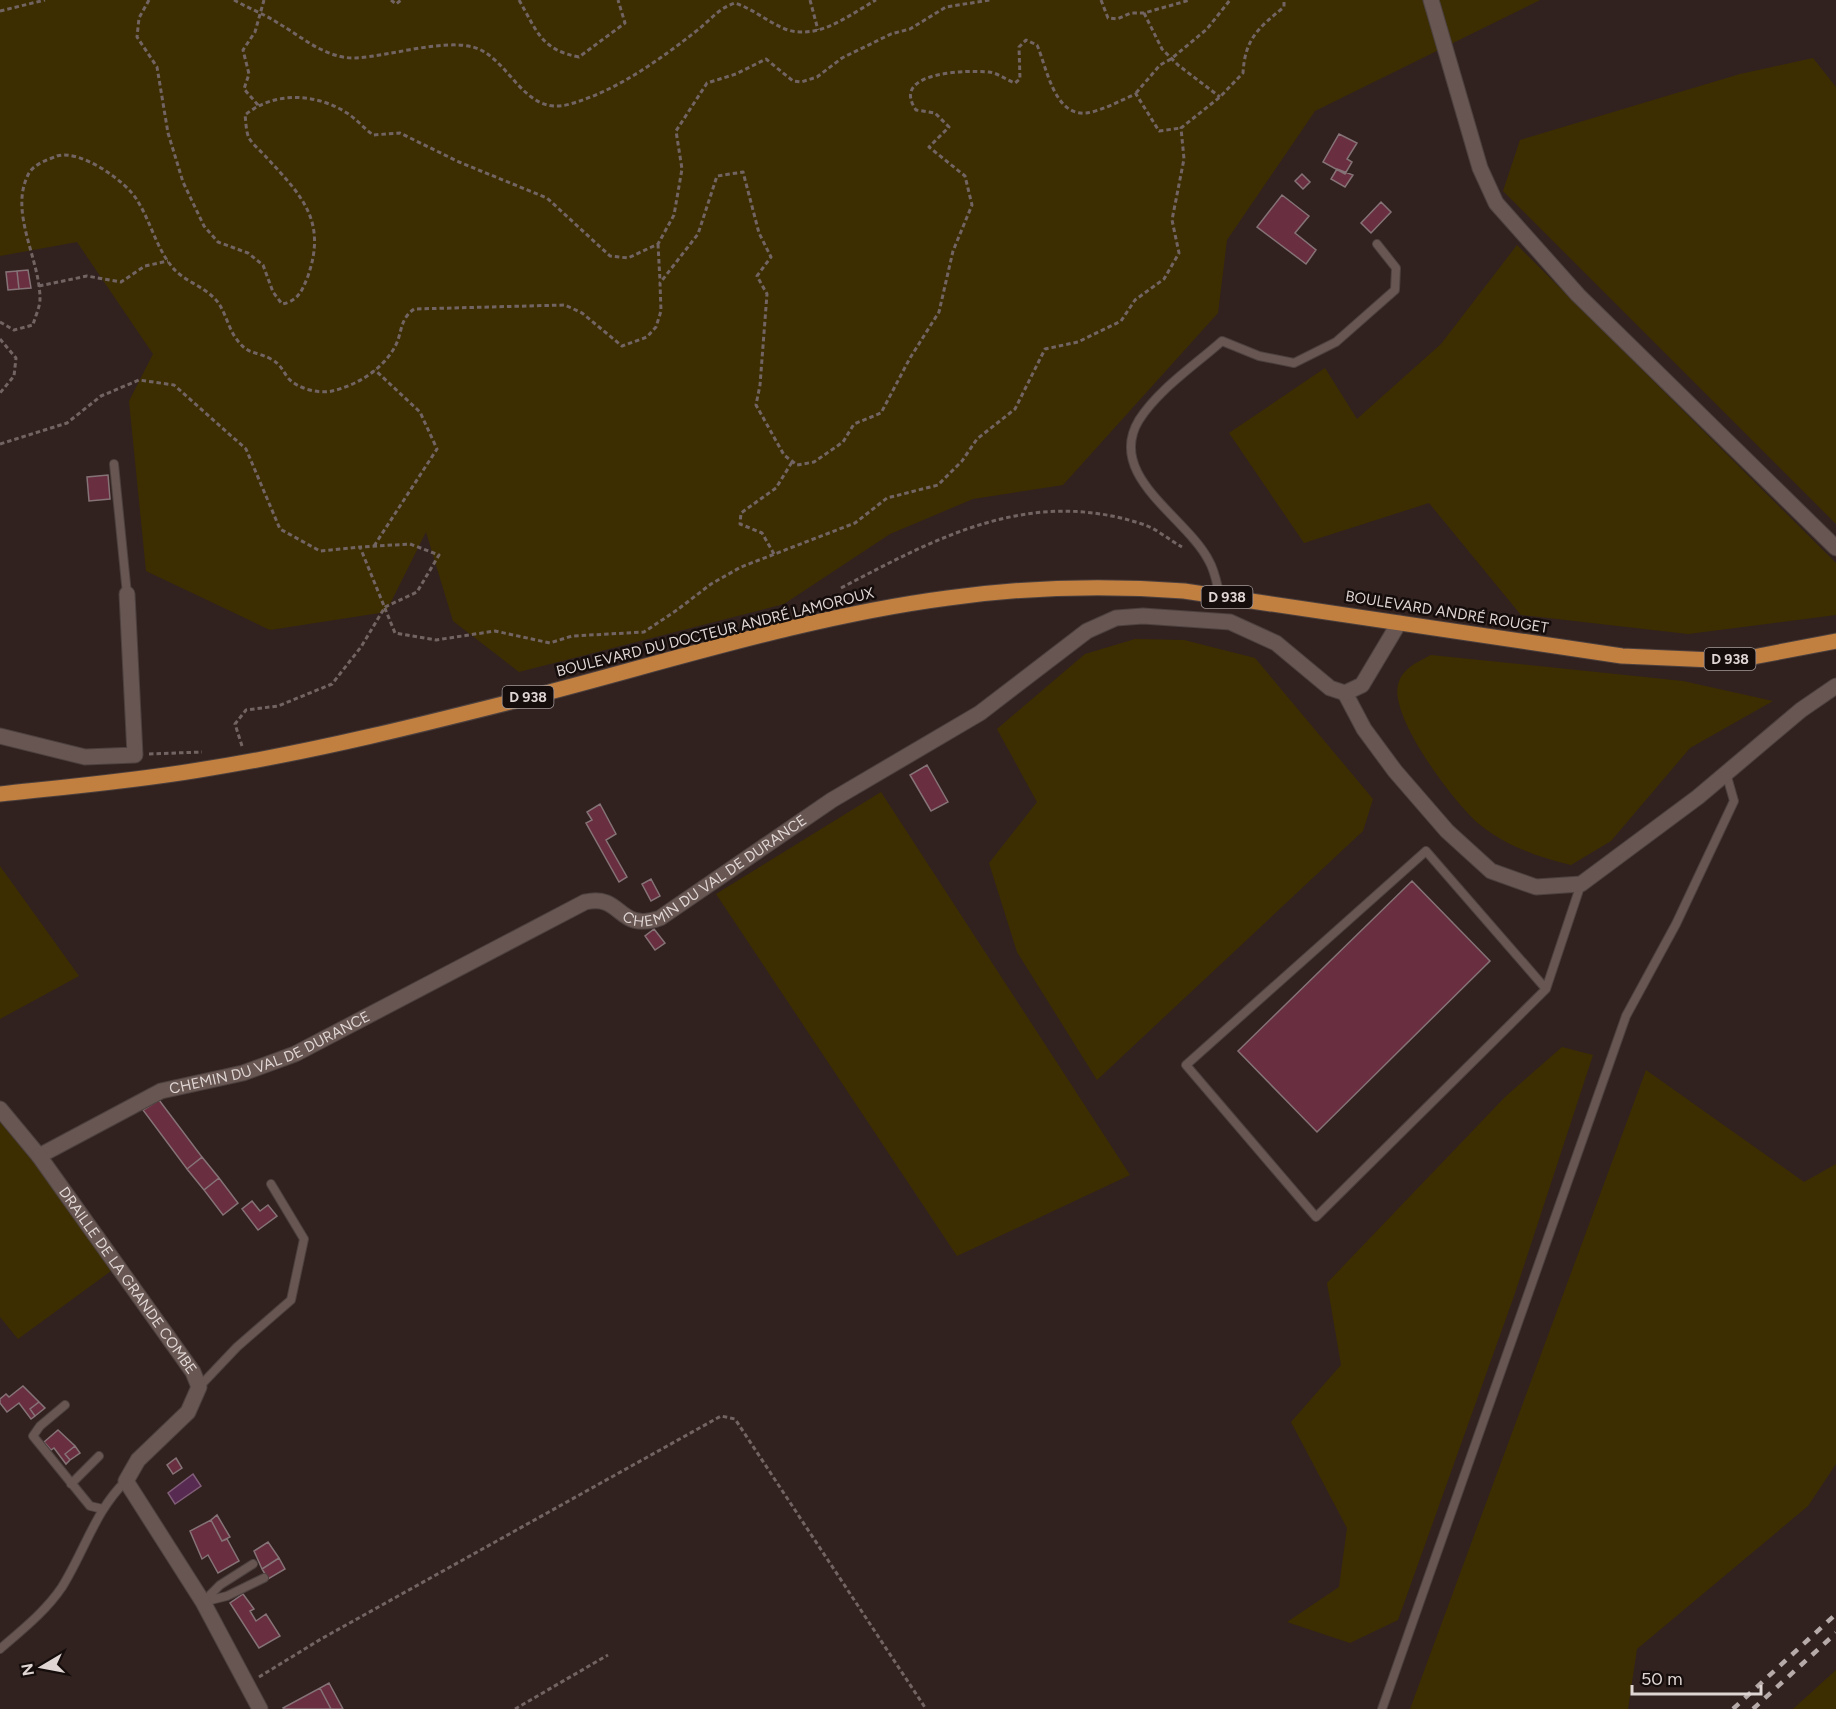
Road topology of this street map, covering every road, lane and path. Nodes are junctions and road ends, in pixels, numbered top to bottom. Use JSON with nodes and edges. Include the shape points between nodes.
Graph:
{"nodes":[{"id":1,"x":45,"y":0,"type":"edge"},
{"id":2,"x":149,"y":0,"type":"edge"},
{"id":3,"x":234,"y":0,"type":"edge"},
{"id":4,"x":264,"y":0,"type":"edge"},
{"id":5,"x":392,"y":0,"type":"edge"},
{"id":6,"x":401,"y":0,"type":"edge"},
{"id":7,"x":519,"y":0,"type":"edge"},
{"id":8,"x":618,"y":0,"type":"edge"},
{"id":9,"x":810,"y":0,"type":"edge"},
{"id":10,"x":876,"y":0,"type":"edge"},
{"id":11,"x":990,"y":0,"type":"edge"},
{"id":12,"x":1101,"y":0,"type":"edge"},
{"id":13,"x":1190,"y":0,"type":"edge"},
{"id":14,"x":1230,"y":0,"type":"edge"},
{"id":15,"x":1284,"y":0,"type":"edge"},
{"id":16,"x":1431,"y":0,"type":"edge"},
{"id":17,"x":0,"y":10,"type":"edge"},
{"id":18,"x":1144,"y":13,"type":"junction"},
{"id":19,"x":261,"y":14,"type":"junction"},
{"id":20,"x":818,"y":30,"type":"junction"},
{"id":21,"x":1172,"y":59,"type":"junction"},
{"id":22,"x":1136,"y":94,"type":"junction"},
{"id":23,"x":1220,"y":97,"type":"junction"},
{"id":24,"x":258,"y":105,"type":"junction"},
{"id":25,"x":1181,"y":128,"type":"junction"},
{"id":26,"x":658,"y":244,"type":"junction"},
{"id":27,"x":1377,"y":244,"type":"dead end"},
{"id":28,"x":168,"y":261,"type":"junction"},
{"id":29,"x":660,"y":283,"type":"junction"},
{"id":30,"x":39,"y":286,"type":"junction"},
{"id":31,"x":0,"y":322,"type":"edge"},
{"id":32,"x":0,"y":339,"type":"edge"},
{"id":33,"x":375,"y":370,"type":"junction"},
{"id":34,"x":0,"y":393,"type":"edge"},
{"id":35,"x":0,"y":444,"type":"edge"},
{"id":36,"x":793,"y":462,"type":"junction"},
{"id":37,"x":114,"y":464,"type":"dead end"},
{"id":38,"x":373,"y":546,"type":"junction"},
{"id":39,"x":360,"y":547,"type":"junction"},
{"id":40,"x":1836,"y":548,"type":"edge"},
{"id":41,"x":1186,"y":549,"type":"dead end"},
{"id":42,"x":774,"y":554,"type":"junction"},
{"id":43,"x":842,"y":588,"type":"dead end"},
{"id":44,"x":1053,"y":588,"type":"joint"},
{"id":45,"x":127,"y":594,"type":"joint"},
{"id":46,"x":1220,"y":596,"type":"junction"},
{"id":47,"x":385,"y":607,"type":"junction"},
{"id":48,"x":1399,"y":623,"type":"junction"},
{"id":49,"x":1836,"y":641,"type":"edge"},
{"id":50,"x":1836,"y":686,"type":"edge"},
{"id":51,"x":1345,"y":693,"type":"junction"},
{"id":52,"x":0,"y":736,"type":"edge"},
{"id":53,"x":135,"y":755,"type":"junction"},
{"id":54,"x":248,"y":762,"type":"junction"},
{"id":55,"x":222,"y":766,"type":"junction"},
{"id":56,"x":1726,"y":773,"type":"junction"},
{"id":57,"x":0,"y":794,"type":"edge"},
{"id":58,"x":1581,"y":884,"type":"junction"},
{"id":59,"x":1546,"y":989,"type":"junction"},
{"id":60,"x":0,"y":1109,"type":"edge"},
{"id":61,"x":39,"y":1156,"type":"junction"},
{"id":62,"x":271,"y":1185,"type":"dead end"},
{"id":63,"x":199,"y":1387,"type":"junction"},
{"id":64,"x":65,"y":1405,"type":"dead end"},
{"id":65,"x":99,"y":1456,"type":"dead end"},
{"id":66,"x":126,"y":1481,"type":"junction"},
{"id":67,"x":71,"y":1484,"type":"junction"},
{"id":68,"x":104,"y":1509,"type":"junction"},
{"id":69,"x":253,"y":1564,"type":"dead end"},
{"id":70,"x":264,"y":1578,"type":"dead end"},
{"id":71,"x":202,"y":1602,"type":"junction"},
{"id":72,"x":0,"y":1649,"type":"edge"},
{"id":73,"x":608,"y":1655,"type":"dead end"},
{"id":74,"x":247,"y":1685,"type":"junction"},
{"id":75,"x":260,"y":1709,"type":"edge"},
{"id":76,"x":515,"y":1709,"type":"edge"},
{"id":77,"x":926,"y":1709,"type":"edge"},
{"id":78,"x":1382,"y":1709,"type":"edge"}],
"edges":[{"from":1,"to":17,"type":"path"},
{"from":2,"to":24,"type":"path","via":[[139,18],[136,37],[157,67],[168,133],[183,182],[204,226],[218,242],[248,253],[263,266],[282,304],[300,295],[315,240],[302,196],[248,137],[245,115]]},
{"from":3,"to":19,"type":"path"},
{"from":4,"to":19,"type":"path"},
{"from":5,"to":6,"type":"path","via":[[396,4]]},
{"from":7,"to":8,"type":"path","via":[[544,42],[560,53],[579,57],[625,23]]},
{"from":9,"to":20,"type":"path"},
{"from":10,"to":20,"type":"path"},
{"from":11,"to":26,"type":"path","via":[[946,6],[910,29],[891,34],[842,58],[817,77],[801,82],[793,81],[766,59],[707,83],[676,131],[681,169],[674,214]]},
{"from":12,"to":18,"type":"path","via":[[1108,18]]},
{"from":13,"to":18,"type":"path"},
{"from":14,"to":21,"type":"path","via":[[1207,29]]},
{"from":15,"to":23,"type":"path","via":[[1284,7],[1259,27],[1244,52],[1243,73]]},
{"from":16,"to":40,"type":"street","via":[[1480,168],[1496,203],[1578,295]]},
{"from":18,"to":21,"type":"path","via":[[1162,49]]},
{"from":19,"to":20,"type":"path","via":[[325,51],[354,58],[446,45],[475,48],[503,67],[528,97],[546,104],[568,105],[623,83],[697,31],[721,8],[735,3],[786,29]]},
{"from":19,"to":24,"type":"path","via":[[243,50],[249,74],[244,89]]},
{"from":21,"to":22,"type":"path","via":[[1160,65]]},
{"from":21,"to":23,"type":"path"},
{"from":22,"to":25,"type":"path","via":[[1159,131]]},
{"from":22,"to":36,"type":"path","via":[[1086,113],[1070,111],[1060,101],[1037,45],[1026,40],[1019,47],[1020,79],[1015,83],[993,72],[959,71],[928,76],[918,82],[912,93],[916,110],[935,113],[949,128],[929,147],[965,176],[972,205],[953,251],[939,312],[881,413],[854,424],[843,442],[814,462]]},
{"from":23,"to":25,"type":"path"},
{"from":24,"to":26,"type":"path","via":[[274,98],[320,102],[349,114],[373,135],[400,133],[416,139],[459,162],[547,198],[610,256],[628,258]]},
{"from":25,"to":42,"type":"path","via":[[1184,159],[1172,220],[1179,253],[1164,279],[1135,300],[1121,321],[1078,342],[1046,349],[1015,409],[977,439],[938,485],[887,498],[855,523]]},
{"from":26,"to":29,"type":"path"},
{"from":27,"to":46,"type":"lane","via":[[1396,268],[1395,290],[1336,342],[1294,363],[1259,356],[1222,341],[1156,400],[1139,420],[1130,440],[1135,470],[1210,562]]},
{"from":28,"to":30,"type":"path","via":[[145,267],[121,282],[87,276]]},
{"from":28,"to":30,"type":"path","via":[[136,198],[107,172],[80,156],[62,155],[42,161],[28,173],[21,195]]},
{"from":28,"to":33,"type":"path","via":[[174,270],[216,299],[234,336],[247,352],[270,358],[290,380],[310,391],[331,391]]},
{"from":29,"to":33,"type":"path","via":[[661,311],[656,327],[633,344],[622,346],[582,313],[565,305],[414,309],[406,315],[387,359]]},
{"from":29,"to":36,"type":"path","via":[[698,234],[717,177],[743,172],[759,233],[771,257],[757,276],[767,294],[756,405],[784,454]]},
{"from":30,"to":31,"type":"path","via":[[40,301],[33,325],[14,330]]},
{"from":32,"to":34,"type":"path","via":[[16,358],[14,376]]},
{"from":33,"to":38,"type":"path","via":[[420,412],[437,449]]},
{"from":35,"to":39,"type":"path","via":[[67,423],[101,396],[139,380],[174,385],[246,449],[280,529],[320,551]]},
{"from":36,"to":42,"type":"path","via":[[776,488],[741,513],[740,524],[762,533]]},
{"from":37,"to":45,"type":"lane"},
{"from":38,"to":39,"type":"path"},
{"from":38,"to":47,"type":"path","via":[[410,544],[439,555],[417,591]]},
{"from":39,"to":47,"type":"path"},
{"from":41,"to":43,"type":"path","via":[[1145,524],[1097,513],[1011,516],[965,527],[920,546]]},
{"from":42,"to":47,"type":"path","via":[[711,584],[644,632],[572,636],[550,643],[495,631],[436,640],[395,633]]},
{"from":44,"to":46,"type":"main road","name":"BOULEVARD ANDRÉ ROUGET","number":"D 938","via":[[1129,587]]},
{"from":44,"to":54,"type":"main road","name":"BOULEVARD DU DOCTEUR ANDRÉ LAMOROUX","number":"D 938","via":[[946,598],[843,617],[354,740]]},
{"from":45,"to":53,"type":"street"},
{"from":46,"to":48,"type":"main road","name":"BOULEVARD ANDRÉ ROUGET","number":"D 938"},
{"from":47,"to":54,"type":"path","via":[[332,684],[278,706],[246,710],[235,724]]},
{"from":48,"to":49,"type":"main road","name":"BOULEVARD ANDRÉ ROUGET","number":"D 938","via":[[1577,651],[1672,659],[1753,657]]},
{"from":48,"to":51,"type":"street","via":[[1362,685]]},
{"from":50,"to":56,"type":"street"},
{"from":51,"to":58,"type":"street","via":[[1364,729],[1395,771],[1447,831],[1491,871],[1536,887]]},
{"from":51,"to":61,"type":"street","name":"CHEMIN DU VAL DE DURANCE","via":[[1330,688],[1276,643],[1230,622],[1116,618],[1087,631],[980,713],[832,800],[660,918],[640,924],[629,920],[609,902],[585,902],[295,1054],[243,1073],[161,1091]]},
{"from":52,"to":53,"type":"street","via":[[85,757]]},
{"from":53,"to":55,"type":"path","via":[[207,751]]},
{"from":54,"to":55,"type":"main road","name":"BOULEVARD DU DOCTEUR ANDRÉ LAMOROUX","number":"D 938"},
{"from":55,"to":57,"type":"main road","name":"BOULEVARD DU DOCTEUR ANDRÉ LAMOROUX","number":"D 938"},
{"from":56,"to":58,"type":"street"},
{"from":56,"to":78,"type":"lane","via":[[1734,801],[1676,924],[1626,1016]]},
{"from":58,"to":59,"type":"lane"},
{"from":59,"to":59,"type":"lane","via":[[1426,850],[1186,1065],[1316,1217]]},
{"from":60,"to":61,"type":"street"},
{"from":61,"to":63,"type":"street","name":"DRAILLE DE LA GRANDE COMBE","via":[[193,1372]]},
{"from":62,"to":63,"type":"lane","via":[[304,1239],[291,1300]]},
{"from":63,"to":66,"type":"street","name":"DRAILLE DE LA GRANDE COMBE","via":[[188,1412],[138,1460]]},
{"from":64,"to":67,"type":"lane","via":[[33,1436]]},
{"from":65,"to":67,"type":"lane"},
{"from":66,"to":68,"type":"lane"},
{"from":66,"to":71,"type":"street"},
{"from":67,"to":68,"type":"lane","via":[[90,1506]]},
{"from":68,"to":72,"type":"lane","via":[[61,1588],[32,1622]]},
{"from":69,"to":71,"type":"lane"},
{"from":70,"to":71,"type":"lane","via":[[227,1596]]},
{"from":71,"to":74,"type":"street"},
{"from":73,"to":76,"type":"path"},
{"from":74,"to":75,"type":"street"},
{"from":74,"to":77,"type":"path","via":[[321,1639],[721,1416],[735,1419]]}]}
